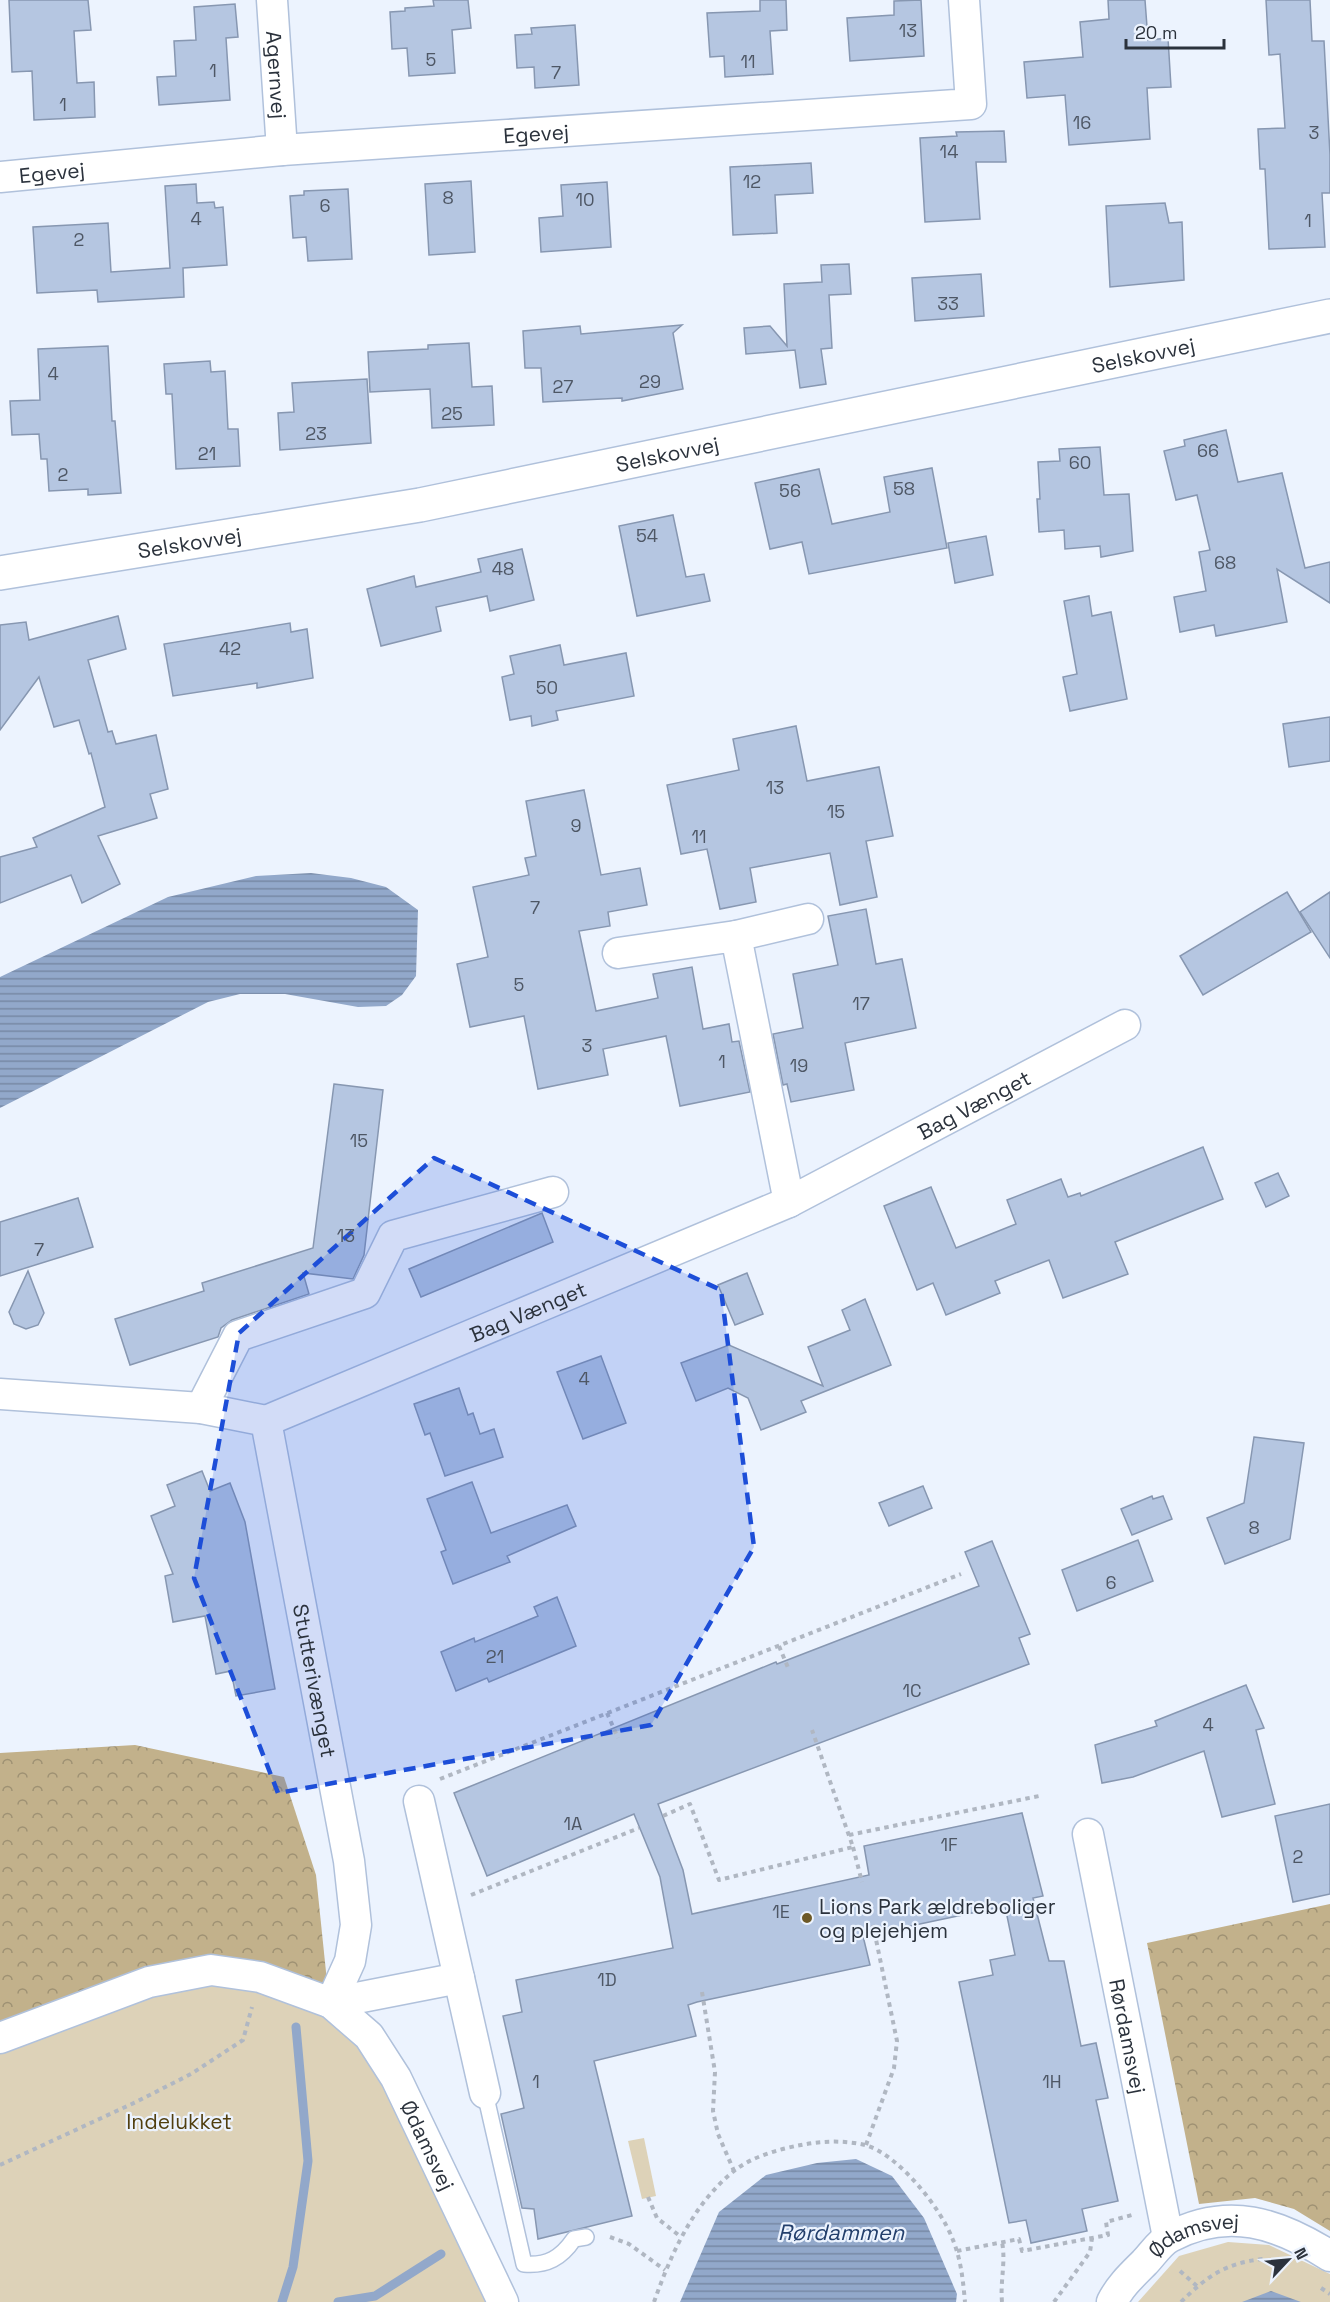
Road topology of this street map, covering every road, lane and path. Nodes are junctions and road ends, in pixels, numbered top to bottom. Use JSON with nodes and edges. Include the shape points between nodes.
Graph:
{"nodes":[{"id":1,"x":272,"y":0,"type":"edge"},
{"id":2,"x":964,"y":0,"type":"edge"},
{"id":3,"x":282,"y":150,"type":"junction"},
{"id":4,"x":0,"y":177,"type":"edge"},
{"id":5,"x":1330,"y":316,"type":"edge"},
{"id":6,"x":0,"y":573,"type":"edge"},
{"id":7,"x":808,"y":919,"type":"dead end"},
{"id":8,"x":736,"y":936,"type":"junction"},
{"id":9,"x":618,"y":953,"type":"dead end"},
{"id":10,"x":1125,"y":1025,"type":"dead end"},
{"id":11,"x":553,"y":1192,"type":"dead end"},
{"id":12,"x":789,"y":1202,"type":"junction"},
{"id":13,"x":0,"y":1394,"type":"edge"},
{"id":14,"x":201,"y":1408,"type":"junction"},
{"id":15,"x":266,"y":1421,"type":"junction"},
{"id":16,"x":961,"y":1574,"type":"dead end"},
{"id":17,"x":779,"y":1646,"type":"junction"},
{"id":18,"x":789,"y":1670,"type":"dead end"},
{"id":19,"x":608,"y":1713,"type":"junction"},
{"id":20,"x":812,"y":1730,"type":"dead end"},
{"id":21,"x":618,"y":1738,"type":"dead end"},
{"id":22,"x":1040,"y":1796,"type":"dead end"},
{"id":23,"x":419,"y":1801,"type":"joint"},
{"id":24,"x":663,"y":1816,"type":"dead end"},
{"id":25,"x":639,"y":1828,"type":"dead end"},
{"id":26,"x":1088,"y":1834,"type":"dead end"},
{"id":27,"x":849,"y":1835,"type":"junction"},
{"id":28,"x":853,"y":1847,"type":"junction"},
{"id":29,"x":862,"y":1882,"type":"dead end"},
{"id":30,"x":443,"y":1906,"type":"junction"},
{"id":31,"x":873,"y":1925,"type":"dead end"},
{"id":32,"x":260,"y":1977,"type":"junction"},
{"id":33,"x":459,"y":1978,"type":"junction"},
{"id":34,"x":702,"y":1992,"type":"dead end"},
{"id":35,"x":331,"y":2003,"type":"junction"},
{"id":36,"x":0,"y":2038,"type":"edge"},
{"id":37,"x":485,"y":2093,"type":"joint"},
{"id":38,"x":866,"y":2145,"type":"junction"},
{"id":39,"x":0,"y":2165,"type":"edge"},
{"id":40,"x":734,"y":2171,"type":"junction"},
{"id":41,"x":648,"y":2198,"type":"dead end"},
{"id":42,"x":1162,"y":2207,"type":"junction"},
{"id":43,"x":681,"y":2237,"type":"junction"},
{"id":44,"x":1168,"y":2237,"type":"junction"},
{"id":45,"x":586,"y":2238,"type":"joint"},
{"id":46,"x":1092,"y":2238,"type":"junction"},
{"id":47,"x":1002,"y":2242,"type":"junction"},
{"id":48,"x":957,"y":2251,"type":"junction"},
{"id":49,"x":1330,"y":2256,"type":"edge"},
{"id":50,"x":1273,"y":2264,"type":"dead end"},
{"id":51,"x":665,"y":2270,"type":"junction"},
{"id":52,"x":1314,"y":2283,"type":"dead end"},
{"id":53,"x":1330,"y":2294,"type":"edge"},
{"id":54,"x":503,"y":2302,"type":"edge"},
{"id":55,"x":654,"y":2302,"type":"edge"},
{"id":56,"x":965,"y":2302,"type":"edge"},
{"id":57,"x":1002,"y":2302,"type":"edge"},
{"id":58,"x":1054,"y":2302,"type":"edge"},
{"id":59,"x":1112,"y":2302,"type":"edge"},
{"id":60,"x":1181,"y":2302,"type":"edge"}],
"edges":[{"from":1,"to":3,"type":"street","name":"Agernvej"},
{"from":2,"to":3,"type":"street","name":"Egevej","via":[[971,104]]},
{"from":3,"to":4,"type":"street","name":"Egevej"},
{"from":5,"to":6,"type":"street","name":"Selskovvej","via":[[420,505]]},
{"from":7,"to":8,"type":"street"},
{"from":8,"to":9,"type":"street"},
{"from":8,"to":12,"type":"street"},
{"from":10,"to":12,"type":"street","name":"Bag Vænget"},
{"from":11,"to":14,"type":"street","via":[[393,1236],[365,1293],[238,1336]]},
{"from":12,"to":15,"type":"street","name":"Bag Vænget"},
{"from":13,"to":14,"type":"street"},
{"from":14,"to":15,"type":"street"},
{"from":15,"to":35,"type":"street","name":"Stutterivænget","via":[[349,1861],[356,1925],[350,1961]]},
{"from":16,"to":17,"type":"path"},
{"from":17,"to":18,"type":"path"},
{"from":17,"to":19,"type":"path"},
{"from":19,"to":21,"type":"path"},
{"from":19,"to":23,"type":"path","via":[[434,1782]]},
{"from":20,"to":27,"type":"path"},
{"from":22,"to":27,"type":"path"},
{"from":23,"to":30,"type":"street"},
{"from":24,"to":28,"type":"path","via":[[690,1804],[719,1880]]},
{"from":25,"to":30,"type":"path"},
{"from":26,"to":42,"type":"street","name":"Rørdamsvej"},
{"from":27,"to":28,"type":"path"},
{"from":28,"to":29,"type":"path"},
{"from":30,"to":33,"type":"street"},
{"from":31,"to":38,"type":"path","via":[[897,2042],[894,2068]]},
{"from":32,"to":35,"type":"street","name":"Ødamsvej"},
{"from":32,"to":36,"type":"street","name":"Ødamsvej","via":[[211,1970],[149,1982]]},
{"from":32,"to":39,"type":"path","via":[[243,2040],[145,2097]]},
{"from":33,"to":35,"type":"street"},
{"from":33,"to":37,"type":"street"},
{"from":34,"to":40,"type":"path","via":[[715,2072],[713,2111]]},
{"from":35,"to":54,"type":"street","name":"Ødamsvej","via":[[369,2036],[396,2078]]},
{"from":37,"to":45,"type":"lane","via":[[524,2264],[542,2265],[565,2252],[574,2239]]},
{"from":38,"to":40,"type":"path","via":[[815,2142],[789,2147]]},
{"from":38,"to":48,"type":"path","via":[[906,2172],[928,2198]]},
{"from":40,"to":43,"type":"path","via":[[702,2206]]},
{"from":41,"to":43,"type":"path","via":[[657,2218]]},
{"from":42,"to":44,"type":"street","name":"Rørdamsvej"},
{"from":42,"to":46,"type":"path","via":[[1106,2222],[1108,2235]]},
{"from":43,"to":51,"type":"path"},
{"from":44,"to":49,"type":"street","name":"Ødamsvej","via":[[1216,2220],[1257,2221],[1305,2240]]},
{"from":44,"to":59,"type":"street","name":"Ødamsvej","via":[[1118,2289]]},
{"from":45,"to":51,"type":"path","via":[[609,2236],[629,2244]]},
{"from":46,"to":47,"type":"path","via":[[1022,2251],[1019,2239]]},
{"from":46,"to":58,"type":"path","via":[[1090,2252]]},
{"from":47,"to":48,"type":"path"},
{"from":47,"to":57,"type":"path"},
{"from":48,"to":56,"type":"path"},
{"from":50,"to":60,"type":"path","via":[[1262,2259],[1232,2265],[1204,2279]]},
{"from":51,"to":55,"type":"path"},
{"from":52,"to":53,"type":"path"}]}
